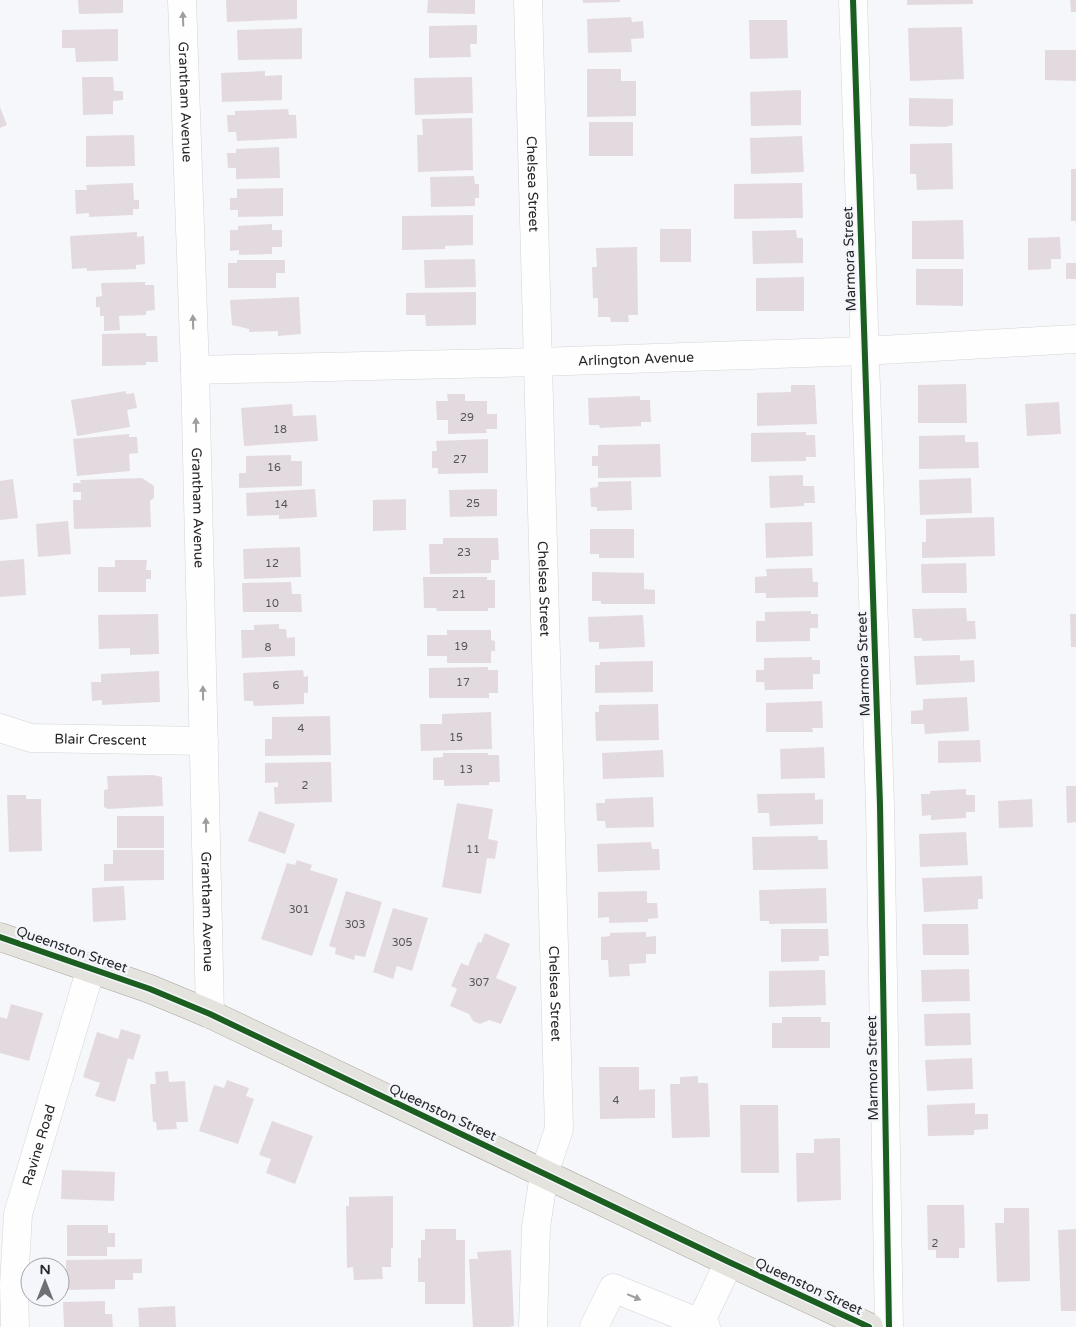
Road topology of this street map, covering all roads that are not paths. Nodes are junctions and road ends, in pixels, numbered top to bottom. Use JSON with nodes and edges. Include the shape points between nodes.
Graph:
{"nodes":[{"id":1,"x":182,"y":0,"type":"edge"},
{"id":2,"x":528,"y":0,"type":"edge"},
{"id":3,"x":853,"y":0,"type":"edge"},
{"id":4,"x":1076,"y":339,"type":"edge"},
{"id":5,"x":864,"y":351,"type":"junction"},
{"id":6,"x":538,"y":362,"type":"junction"},
{"id":7,"x":195,"y":370,"type":"junction"},
{"id":8,"x":0,"y":728,"type":"edge"},
{"id":9,"x":204,"y":741,"type":"junction"},
{"id":10,"x":0,"y":938,"type":"edge"},
{"id":11,"x":91,"y":968,"type":"junction"},
{"id":12,"x":210,"y":1014,"type":"junction"},
{"id":13,"x":544,"y":1174,"type":"junction"},
{"id":14,"x":728,"y":1262,"type":"junction"},
{"id":15,"x":857,"y":1324,"type":"edge"},
{"id":16,"x":703,"y":1325,"type":"edge"},
{"id":17,"x":15,"y":1327,"type":"edge"},
{"id":18,"x":533,"y":1327,"type":"edge"},
{"id":19,"x":594,"y":1327,"type":"edge"},
{"id":20,"x":889,"y":1327,"type":"edge"}],
"edges":[{"from":7,"to":1,"type":"street","name":"Grantham Avenue","one_way":true},
{"from":2,"to":6,"type":"street","name":"Chelsea Street"},
{"from":3,"to":5,"type":"street","name":"Marmora Street"},
{"from":4,"to":5,"type":"street","name":"Arlington Avenue"},
{"from":5,"to":6,"type":"street","name":"Arlington Avenue"},
{"from":5,"to":20,"type":"street","name":"Marmora Street","via":[[880,805]]},
{"from":6,"to":7,"type":"street","name":"Arlington Avenue"},
{"from":6,"to":13,"type":"street","name":"Chelsea Street","via":[[559,1129]]},
{"from":9,"to":7,"type":"street","name":"Grantham Avenue","one_way":true},
{"from":8,"to":9,"type":"street","name":"Blair Crescent","via":[[31,738]]},
{"from":12,"to":9,"type":"street","name":"Grantham Avenue","one_way":true},
{"from":10,"to":11,"type":"main road","name":"Queenston Street"},
{"from":11,"to":12,"type":"main road","name":"Queenston Street"},
{"from":11,"to":17,"type":"street","name":"Ravine Road","via":[[18,1214]]},
{"from":12,"to":13,"type":"main road","name":"Queenston Street"},
{"from":13,"to":14,"type":"main road","name":"Queenston Street"},
{"from":13,"to":18,"type":"street","name":"Chelsea Street","via":[[536,1227]]},
{"from":14,"to":15,"type":"main road","name":"Queenston Street"},
{"from":14,"to":16,"type":"street"},
{"from":19,"to":16,"type":"street","one_way":true,"via":[[613,1288]]}]}
